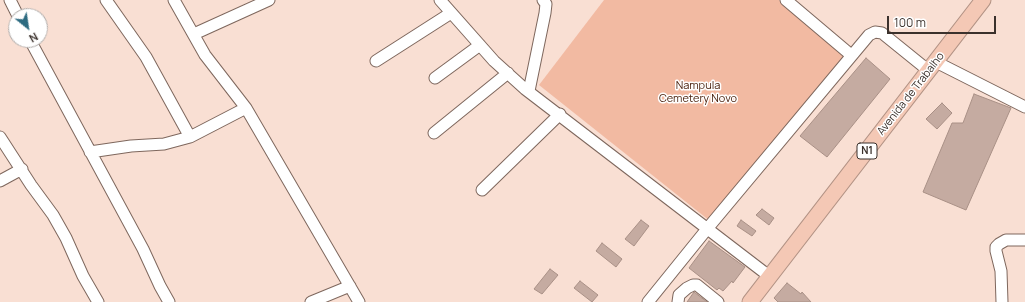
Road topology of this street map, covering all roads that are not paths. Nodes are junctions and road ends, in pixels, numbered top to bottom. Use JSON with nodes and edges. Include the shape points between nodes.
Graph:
{"nodes":[{"id":1,"x":106,"y":0,"type":"edge"},
{"id":2,"x":174,"y":0,"type":"edge"},
{"id":3,"x":269,"y":0,"type":"edge"},
{"id":4,"x":440,"y":0,"type":"edge"},
{"id":5,"x":786,"y":0,"type":"edge"},
{"id":6,"x":983,"y":0,"type":"edge"},
{"id":7,"x":545,"y":1,"type":"edge"},
{"id":8,"x":451,"y":13,"type":"junction"},
{"id":9,"x":194,"y":34,"type":"junction"},
{"id":10,"x":480,"y":44,"type":"junction"},
{"id":11,"x":34,"y":48,"type":"edge"},
{"id":12,"x":851,"y":55,"type":"junction"},
{"id":13,"x":376,"y":61,"type":"dead end"},
{"id":14,"x":932,"y":67,"type":"junction"},
{"id":15,"x":508,"y":73,"type":"junction"},
{"id":16,"x":435,"y":78,"type":"dead end"},
{"id":17,"x":529,"y":91,"type":"junction"},
{"id":18,"x":1025,"y":107,"type":"edge"},
{"id":19,"x":246,"y":108,"type":"junction"},
{"id":20,"x":560,"y":114,"type":"junction"},
{"id":21,"x":434,"y":133,"type":"dead end"},
{"id":22,"x":0,"y":137,"type":"edge"},
{"id":23,"x":190,"y":137,"type":"junction"},
{"id":24,"x":90,"y":152,"type":"junction"},
{"id":25,"x":22,"y":170,"type":"junction"},
{"id":26,"x":0,"y":181,"type":"edge"},
{"id":27,"x":482,"y":190,"type":"dead end"},
{"id":28,"x":707,"y":229,"type":"junction"},
{"id":29,"x":1025,"y":240,"type":"edge"},
{"id":30,"x":769,"y":276,"type":"junction"},
{"id":31,"x":350,"y":286,"type":"junction"},
{"id":32,"x":98,"y":302,"type":"edge"},
{"id":33,"x":170,"y":302,"type":"edge"},
{"id":34,"x":311,"y":302,"type":"edge"},
{"id":35,"x":359,"y":302,"type":"edge"},
{"id":36,"x":648,"y":302,"type":"edge"},
{"id":37,"x":678,"y":302,"type":"edge"},
{"id":38,"x":718,"y":302,"type":"edge"},
{"id":39,"x":750,"y":302,"type":"edge"},
{"id":40,"x":1002,"y":302,"type":"edge"}],
"edges":[{"from":1,"to":23,"type":"street","via":[[146,57]]},
{"from":2,"to":9,"type":"street"},
{"from":3,"to":9,"type":"street"},
{"from":4,"to":8,"type":"street"},
{"from":5,"to":12,"type":"street"},
{"from":6,"to":14,"type":"highway","name":"Avenida de Trabalho","number":"N1"},
{"from":7,"to":17,"type":"street"},
{"from":8,"to":10,"type":"street"},
{"from":8,"to":13,"type":"street"},
{"from":9,"to":19,"type":"street","via":[[205,55]]},
{"from":10,"to":15,"type":"street"},
{"from":10,"to":16,"type":"street"},
{"from":11,"to":24,"type":"street"},
{"from":12,"to":14,"type":"street","via":[[869,35],[875,32],[882,33]]},
{"from":12,"to":28,"type":"street"},
{"from":14,"to":18,"type":"street"},
{"from":14,"to":30,"type":"highway","name":"Avenida de Trabalho","number":"N1"},
{"from":15,"to":17,"type":"street"},
{"from":15,"to":21,"type":"street"},
{"from":17,"to":20,"type":"street"},
{"from":19,"to":23,"type":"street"},
{"from":19,"to":31,"type":"street"},
{"from":20,"to":27,"type":"street"},
{"from":20,"to":28,"type":"street"},
{"from":22,"to":25,"type":"street"},
{"from":23,"to":24,"type":"street","via":[[164,144]]},
{"from":24,"to":33,"type":"street"},
{"from":25,"to":26,"type":"street"},
{"from":25,"to":32,"type":"street","via":[[53,215]]},
{"from":28,"to":30,"type":"street"},
{"from":28,"to":36,"type":"street"},
{"from":29,"to":40,"type":"street","via":[[1006,240],[996,248],[1001,271]]},
{"from":30,"to":39,"type":"highway","name":"Avenida de Trabalho","number":"N1"},
{"from":31,"to":34,"type":"street"},
{"from":31,"to":35,"type":"street"},
{"from":37,"to":38,"type":"street","via":[[680,295],[687,288],[696,285]]}]}
